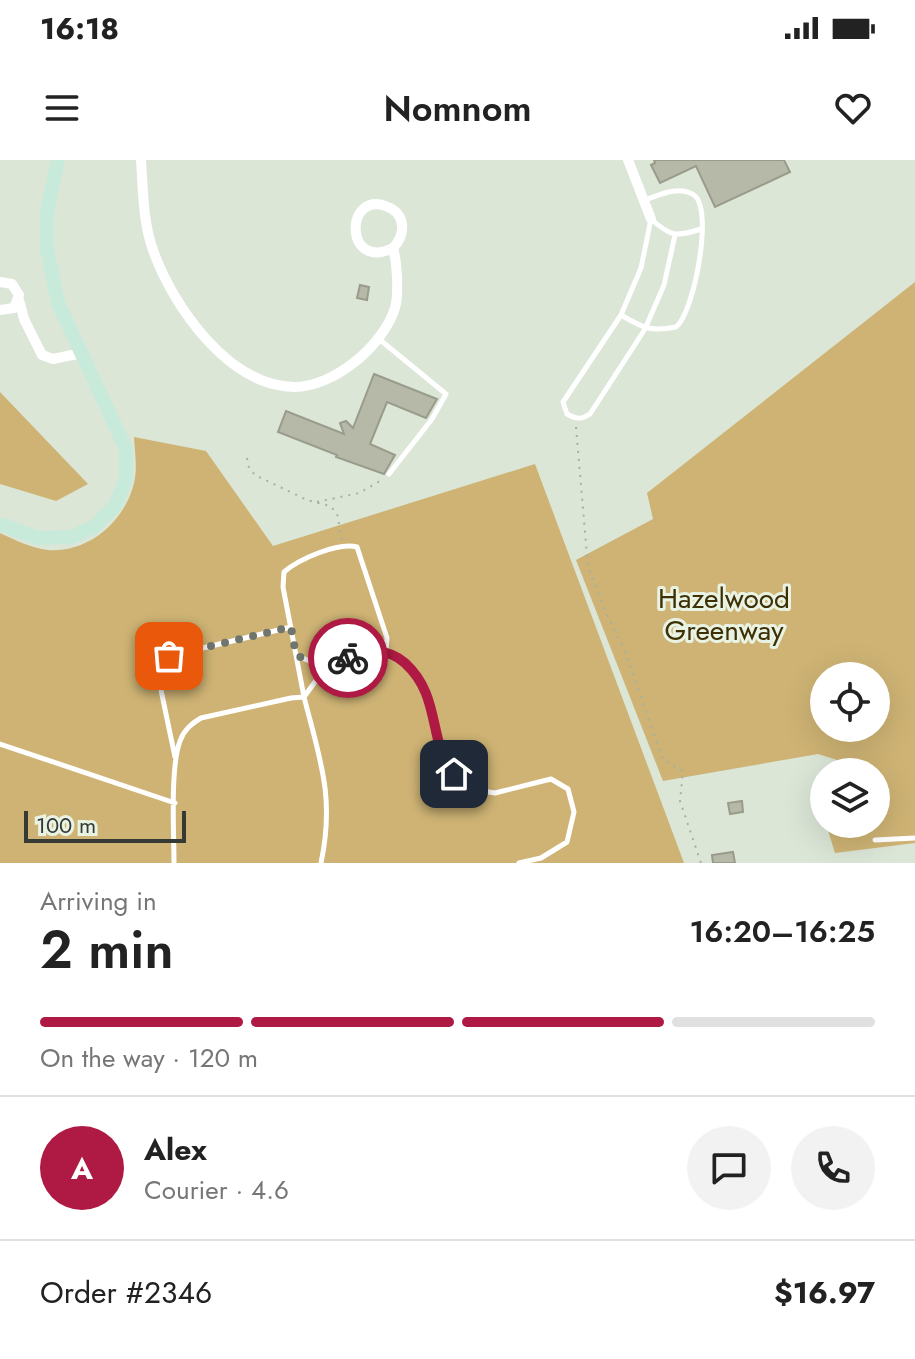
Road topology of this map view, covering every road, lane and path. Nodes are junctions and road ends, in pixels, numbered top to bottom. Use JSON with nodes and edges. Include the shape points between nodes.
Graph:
{"nodes":[{"id":1,"x":58,"y":160,"type":"edge"},
{"id":2,"x":141,"y":160,"type":"edge"},
{"id":3,"x":628,"y":160,"type":"edge"},
{"id":4,"x":644,"y":201,"type":"junction"},
{"id":5,"x":651,"y":219,"type":"junction"},
{"id":6,"x":701,"y":229,"type":"junction"},
{"id":7,"x":675,"y":235,"type":"junction"},
{"id":8,"x":393,"y":248,"type":"junction"},
{"id":9,"x":0,"y":282,"type":"edge"},
{"id":10,"x":19,"y":300,"type":"junction"},
{"id":11,"x":5,"y":310,"type":"edge"},
{"id":12,"x":621,"y":315,"type":"junction"},
{"id":13,"x":24,"y":319,"type":"junction"},
{"id":14,"x":645,"y":329,"type":"junction"},
{"id":15,"x":378,"y":338,"type":"junction"},
{"id":16,"x":82,"y":353,"type":"junction"},
{"id":17,"x":576,"y":418,"type":"junction"},
{"id":18,"x":247,"y":458,"type":"dead end"},
{"id":19,"x":389,"y":474,"type":"joint"},
{"id":20,"x":316,"y":502,"type":"junction"},
{"id":21,"x":0,"y":524,"type":"edge"},
{"id":22,"x":348,"y":545,"type":"junction"},
{"id":23,"x":291,"y":627,"type":"junction"},
{"id":24,"x":386,"y":651,"type":"junction"},
{"id":25,"x":296,"y":655,"type":"junction"},
{"id":26,"x":328,"y":664,"type":"junction"},
{"id":27,"x":304,"y":697,"type":"junction"},
{"id":28,"x":0,"y":744,"type":"edge"},
{"id":29,"x":176,"y":759,"type":"junction"},
{"id":30,"x":175,"y":803,"type":"junction"},
{"id":31,"x":915,"y":838,"type":"edge"},
{"id":32,"x":875,"y":840,"type":"dead end"},
{"id":33,"x":174,"y":863,"type":"edge"},
{"id":34,"x":321,"y":863,"type":"edge"},
{"id":35,"x":519,"y":863,"type":"edge"},
{"id":36,"x":701,"y":863,"type":"edge"}],
"edges":[{"from":1,"to":16,"type":"street","via":[[47,212],[47,249],[58,303]]},
{"from":2,"to":15,"type":"street","via":[[152,250],[201,335],[242,370],[266,382],[296,387],[353,365]]},
{"from":3,"to":4,"type":"street"},
{"from":4,"to":5,"type":"street"},
{"from":4,"to":6,"type":"lane","via":[[668,192],[691,193],[701,205]]},
{"from":5,"to":7,"type":"lane"},
{"from":5,"to":12,"type":"lane","via":[[641,268]]},
{"from":6,"to":7,"type":"lane"},
{"from":6,"to":14,"type":"lane","via":[[698,271],[682,323]]},
{"from":7,"to":14,"type":"lane","via":[[664,285]]},
{"from":8,"to":8,"type":"street","via":[[402,236],[398,214],[385,205],[363,210],[354,232],[362,246],[377,253]]},
{"from":8,"to":15,"type":"street","via":[[395,308]]},
{"from":9,"to":10,"type":"street","via":[[16,287]]},
{"from":10,"to":11,"type":"street"},
{"from":10,"to":13,"type":"street"},
{"from":11,"to":13,"type":"street"},
{"from":12,"to":14,"type":"lane"},
{"from":12,"to":17,"type":"lane","via":[[563,402],[567,414]]},
{"from":13,"to":16,"type":"street","via":[[42,355],[53,359]]},
{"from":14,"to":17,"type":"lane","via":[[590,414]]},
{"from":15,"to":19,"type":"lane","via":[[446,394]]},
{"from":16,"to":21,"type":"street","via":[[126,449],[126,479],[115,506],[94,527],[71,537],[38,538]]},
{"from":17,"to":36,"type":"path","via":[[588,567],[625,651],[663,760],[683,771],[680,801]]},
{"from":18,"to":20,"type":"path","via":[[255,475]]},
{"from":19,"to":20,"type":"path","via":[[359,493]]},
{"from":20,"to":22,"type":"path","via":[[337,513],[339,538]]},
{"from":22,"to":23,"type":"lane","via":[[296,562],[284,572]]},
{"from":22,"to":24,"type":"lane","via":[[357,547],[387,638]]},
{"from":23,"to":25,"type":"lane"},
{"from":23,"to":29,"type":"lane","via":[[169,656],[157,671]]},
{"from":24,"to":26,"type":"lane"},
{"from":24,"to":35,"type":"lane","via":[[417,674],[431,702],[443,760],[465,788],[495,793],[551,779],[568,789],[574,812],[567,842],[541,858]]},
{"from":25,"to":26,"type":"lane"},
{"from":25,"to":27,"type":"lane"},
{"from":26,"to":27,"type":"lane"},
{"from":27,"to":29,"type":"lane","via":[[201,718],[189,725]]},
{"from":27,"to":34,"type":"lane","via":[[328,791]]},
{"from":28,"to":30,"type":"lane"},
{"from":29,"to":30,"type":"lane"},
{"from":30,"to":33,"type":"lane"},
{"from":31,"to":32,"type":"lane"}]}
